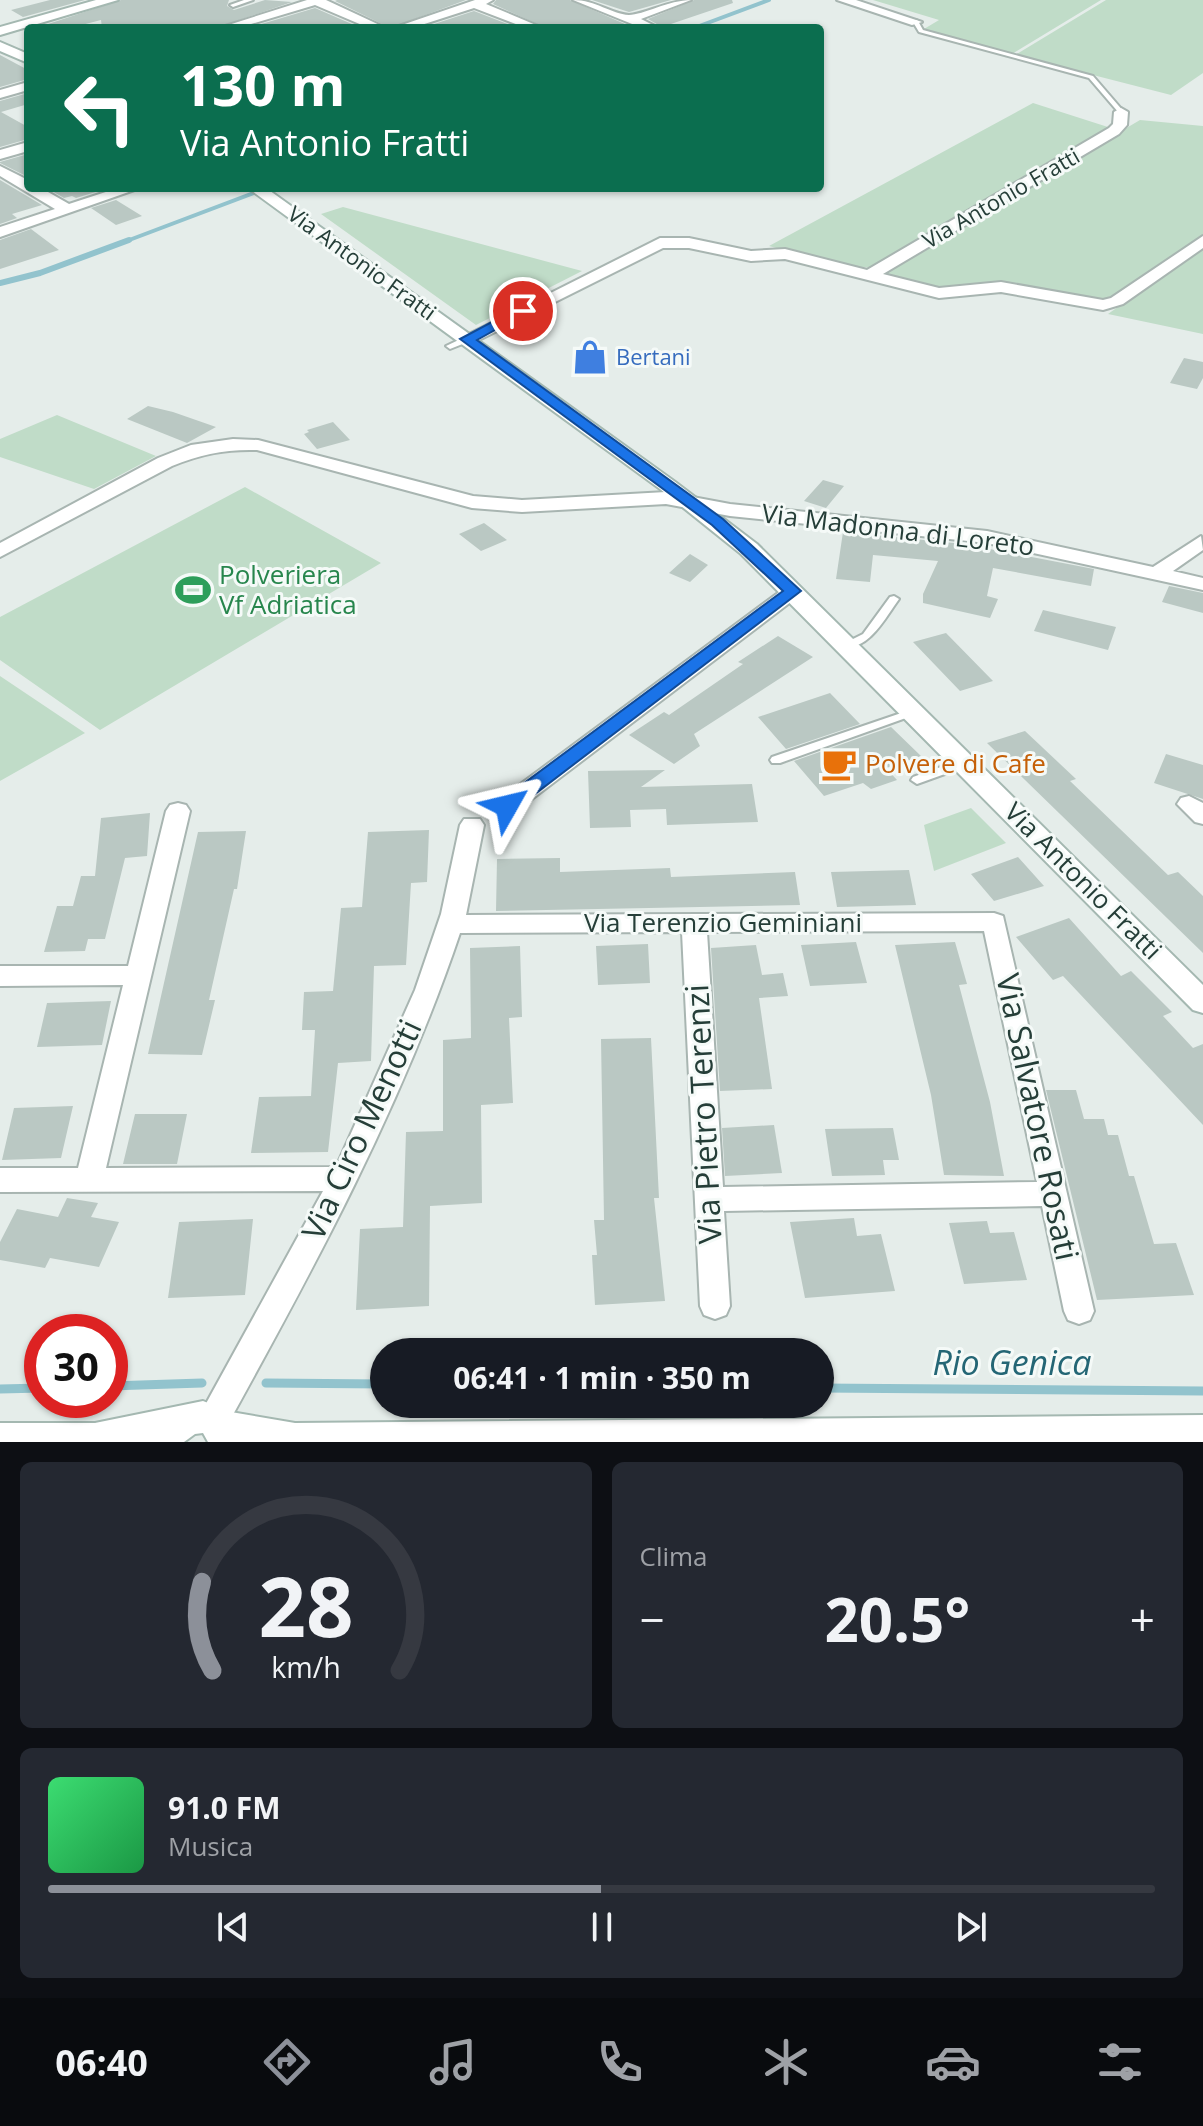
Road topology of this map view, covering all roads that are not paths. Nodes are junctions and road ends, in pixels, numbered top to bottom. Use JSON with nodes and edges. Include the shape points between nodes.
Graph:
{"nodes":[{"id":1,"x":111,"y":0,"type":"edge"},
{"id":2,"x":250,"y":0,"type":"edge"},
{"id":3,"x":316,"y":0,"type":"edge"},
{"id":4,"x":579,"y":0,"type":"edge"},
{"id":5,"x":685,"y":0,"type":"edge"},
{"id":6,"x":843,"y":0,"type":"edge"},
{"id":7,"x":481,"y":2,"type":"edge"},
{"id":8,"x":233,"y":5,"type":"dead end"},
{"id":9,"x":629,"y":19,"type":"junction"},
{"id":10,"x":916,"y":22,"type":"joint"},
{"id":11,"x":24,"y":24,"type":"edge"},
{"id":12,"x":25,"y":24,"type":"edge"},
{"id":13,"x":238,"y":24,"type":"edge"},
{"id":14,"x":371,"y":24,"type":"edge"},
{"id":15,"x":412,"y":24,"type":"edge"},
{"id":16,"x":528,"y":24,"type":"edge"},
{"id":17,"x":642,"y":24,"type":"edge"},
{"id":18,"x":0,"y":31,"type":"edge"},
{"id":19,"x":0,"y":46,"type":"edge"},
{"id":20,"x":24,"y":57,"type":"edge"},
{"id":21,"x":24,"y":87,"type":"edge"},
{"id":22,"x":0,"y":94,"type":"edge"},
{"id":23,"x":1121,"y":112,"type":"joint"},
{"id":24,"x":24,"y":147,"type":"edge"},
{"id":25,"x":0,"y":155,"type":"edge"},
{"id":26,"x":0,"y":170,"type":"edge"},
{"id":27,"x":24,"y":184,"type":"edge"},
{"id":28,"x":38,"y":192,"type":"edge"},
{"id":29,"x":121,"y":192,"type":"edge"},
{"id":30,"x":262,"y":192,"type":"edge"},
{"id":31,"x":68,"y":210,"type":"junction"},
{"id":32,"x":0,"y":232,"type":"edge"},
{"id":33,"x":1203,"y":241,"type":"edge"},
{"id":34,"x":869,"y":275,"type":"junction"},
{"id":35,"x":459,"y":342,"type":"junction"},
{"id":36,"x":689,"y":501,"type":"junction"},
{"id":37,"x":1202,"y":541,"type":"edge"},
{"id":38,"x":0,"y":551,"type":"edge"},
{"id":39,"x":1158,"y":573,"type":"junction"},
{"id":40,"x":1203,"y":584,"type":"edge"},
{"id":41,"x":793,"y":591,"type":"junction"},
{"id":42,"x":894,"y":599,"type":"dead end"},
{"id":43,"x":847,"y":646,"type":"junction"},
{"id":44,"x":914,"y":712,"type":"junction"},
{"id":45,"x":776,"y":760,"type":"dead end"},
{"id":46,"x":964,"y":763,"type":"junction"},
{"id":47,"x":917,"y":780,"type":"dead end"},
{"id":48,"x":507,"y":806,"type":"dead end"},
{"id":49,"x":178,"y":811,"type":"dead end"},
{"id":50,"x":472,"y":825,"type":"dead end"},
{"id":51,"x":694,"y":922,"type":"junction"},
{"id":52,"x":994,"y":922,"type":"joint"},
{"id":53,"x":451,"y":924,"type":"junction"},
{"id":54,"x":138,"y":975,"type":"junction"},
{"id":55,"x":0,"y":976,"type":"edge"},
{"id":56,"x":1203,"y":1002,"type":"edge"},
{"id":57,"x":89,"y":1179,"type":"junction"},
{"id":58,"x":344,"y":1179,"type":"junction"},
{"id":59,"x":0,"y":1180,"type":"edge"},
{"id":60,"x":1054,"y":1194,"type":"junction"},
{"id":61,"x":708,"y":1199,"type":"junction"},
{"id":62,"x":715,"y":1306,"type":"dead end"},
{"id":63,"x":1079,"y":1311,"type":"dead end"},
{"id":64,"x":220,"y":1429,"type":"edge"},
{"id":65,"x":1203,"y":1431,"type":"edge"},
{"id":66,"x":172,"y":1432,"type":"edge"},
{"id":67,"x":0,"y":1439,"type":"edge"}],
"edges":[{"from":1,"to":12,"type":"street"},
{"from":2,"to":8,"type":"lane"},
{"from":3,"to":13,"type":"street"},
{"from":3,"to":14,"type":"street"},
{"from":4,"to":9,"type":"street"},
{"from":5,"to":9,"type":"street"},
{"from":6,"to":10,"type":"street"},
{"from":7,"to":15,"type":"street"},
{"from":7,"to":16,"type":"street"},
{"from":9,"to":17,"type":"street"},
{"from":10,"to":23,"type":"lane","via":[[921,31],[1091,77]]},
{"from":11,"to":18,"type":"street"},
{"from":19,"to":20,"type":"street"},
{"from":21,"to":22,"type":"street"},
{"from":23,"to":34,"type":"street","name":"Via Antonio Fratti","via":[[1114,131]]},
{"from":24,"to":25,"type":"street"},
{"from":26,"to":27,"type":"street"},
{"from":28,"to":31,"type":"street"},
{"from":29,"to":31,"type":"street"},
{"from":30,"to":35,"type":"street","name":"Via Antonio Fratti"},
{"from":31,"to":32,"type":"street"},
{"from":33,"to":34,"type":"street","name":"Via Antonio Fratti","via":[[1117,301],[1103,305],[1001,287],[939,293]]},
{"from":34,"to":35,"type":"street","name":"Via Antonio Fratti","via":[[785,254],[732,254],[673,241]]},
{"from":35,"to":36,"type":"street","name":"Via Antonio Fratti"},
{"from":36,"to":38,"type":"street","name":"Via Madonna di Loreto","via":[[522,506],[472,502],[258,445],[233,444],[197,449],[165,462]]},
{"from":36,"to":39,"type":"street","name":"Via Madonna di Loreto","via":[[730,510],[987,537]]},
{"from":36,"to":41,"type":"street","name":"Via Antonio Fratti"},
{"from":37,"to":39,"type":"street"},
{"from":39,"to":40,"type":"street","name":"Via Madonna di Loreto"},
{"from":41,"to":43,"type":"street","name":"Via Antonio Fratti"},
{"from":41,"to":48,"type":"street"},
{"from":42,"to":43,"type":"lane","via":[[867,636]]},
{"from":43,"to":44,"type":"street","name":"Via Antonio Fratti"},
{"from":44,"to":45,"type":"lane"},
{"from":44,"to":46,"type":"street","name":"Via Antonio Fratti"},
{"from":46,"to":47,"type":"lane"},
{"from":46,"to":56,"type":"street","name":"Via Antonio Fratti"},
{"from":49,"to":54,"type":"street"},
{"from":50,"to":53,"type":"street","name":"Via Ciro Menotti"},
{"from":51,"to":52,"type":"street","name":"Via Terenzio Geminiani"},
{"from":51,"to":53,"type":"street","name":"Via Terenzio Geminiani"},
{"from":51,"to":61,"type":"street","name":"Via Pietro Terenzi"},
{"from":52,"to":60,"type":"street","name":"Via Salvatore Rosati"},
{"from":53,"to":58,"type":"street","name":"Via Ciro Menotti"},
{"from":54,"to":55,"type":"street"},
{"from":54,"to":57,"type":"street"},
{"from":57,"to":58,"type":"street"},
{"from":57,"to":59,"type":"street"},
{"from":58,"to":64,"type":"street","name":"Via Ciro Menotti"},
{"from":60,"to":61,"type":"street"},
{"from":60,"to":63,"type":"street","name":"Via Salvatore Rosati"},
{"from":61,"to":62,"type":"street","name":"Via Pietro Terenzi"},
{"from":64,"to":65,"type":"street","via":[[295,1439]]},
{"from":64,"to":66,"type":"street","via":[[202,1415]]},
{"from":66,"to":67,"type":"street"}]}
